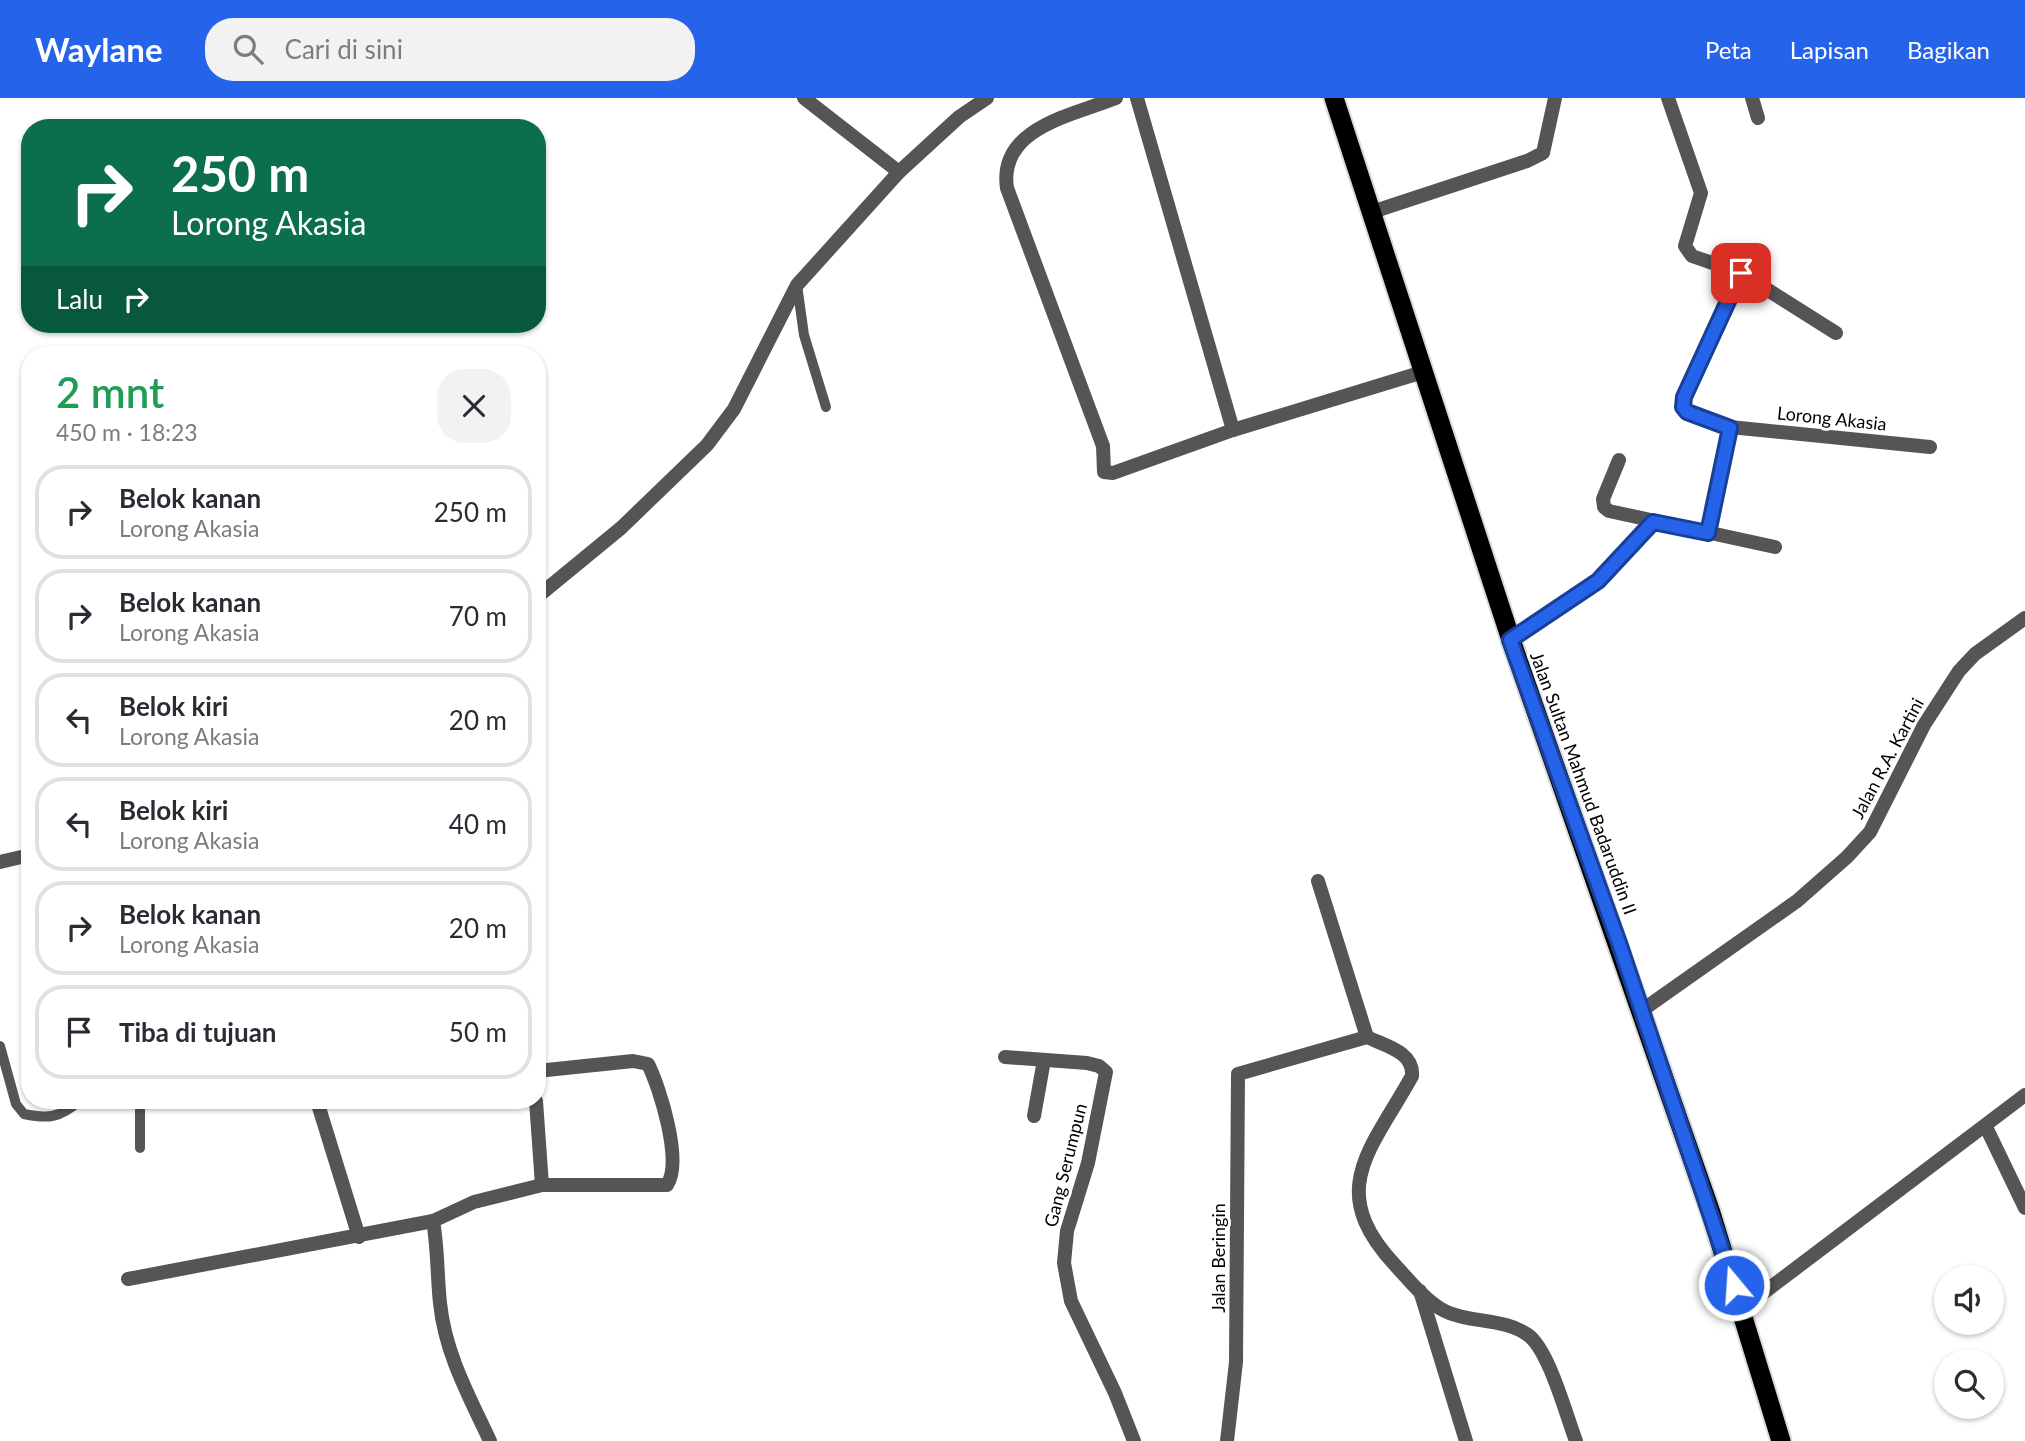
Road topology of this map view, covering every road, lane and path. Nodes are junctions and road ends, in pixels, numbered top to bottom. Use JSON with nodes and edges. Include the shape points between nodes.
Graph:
{"nodes":[{"id":1,"x":804,"y":98,"type":"edge"},
{"id":2,"x":987,"y":98,"type":"edge"},
{"id":3,"x":1116,"y":98,"type":"edge"},
{"id":4,"x":1137,"y":98,"type":"edge"},
{"id":5,"x":1334,"y":98,"type":"edge"},
{"id":6,"x":1555,"y":98,"type":"edge"},
{"id":7,"x":1668,"y":98,"type":"edge"},
{"id":8,"x":1752,"y":98,"type":"edge"},
{"id":9,"x":1758,"y":118,"type":"dead end"},
{"id":10,"x":899,"y":172,"type":"junction"},
{"id":11,"x":1372,"y":212,"type":"junction"},
{"id":12,"x":1741,"y":273,"type":"junction"},
{"id":13,"x":796,"y":285,"type":"junction"},
{"id":14,"x":1836,"y":333,"type":"dead end"},
{"id":15,"x":1423,"y":372,"type":"junction"},
{"id":16,"x":826,"y":407,"type":"dead end"},
{"id":17,"x":1730,"y":428,"type":"junction"},
{"id":18,"x":1233,"y":430,"type":"junction"},
{"id":19,"x":1930,"y":447,"type":"dead end"},
{"id":20,"x":1619,"y":460,"type":"dead end"},
{"id":21,"x":1653,"y":522,"type":"junction"},
{"id":22,"x":1708,"y":533,"type":"junction"},
{"id":23,"x":1775,"y":547,"type":"dead end"},
{"id":24,"x":546,"y":590,"type":"edge"},
{"id":25,"x":2025,"y":618,"type":"edge"},
{"id":26,"x":1510,"y":640,"type":"junction"},
{"id":27,"x":21,"y":857,"type":"edge"},
{"id":28,"x":0,"y":862,"type":"edge"},
{"id":29,"x":1318,"y":881,"type":"dead end"},
{"id":30,"x":1641,"y":1011,"type":"junction"},
{"id":31,"x":1367,"y":1037,"type":"junction"},
{"id":32,"x":0,"y":1046,"type":"edge"},
{"id":33,"x":1005,"y":1057,"type":"dead end"},
{"id":34,"x":1044,"y":1060,"type":"junction"},
{"id":35,"x":546,"y":1071,"type":"edge"},
{"id":36,"x":2025,"y":1095,"type":"edge"},
{"id":37,"x":70,"y":1109,"type":"edge"},
{"id":38,"x":140,"y":1109,"type":"edge"},
{"id":39,"x":319,"y":1109,"type":"edge"},
{"id":40,"x":537,"y":1109,"type":"edge"},
{"id":41,"x":1034,"y":1116,"type":"dead end"},
{"id":42,"x":1986,"y":1126,"type":"junction"},
{"id":43,"x":140,"y":1148,"type":"dead end"},
{"id":44,"x":542,"y":1185,"type":"junction"},
{"id":45,"x":2025,"y":1208,"type":"edge"},
{"id":46,"x":433,"y":1221,"type":"junction"},
{"id":47,"x":359,"y":1237,"type":"junction"},
{"id":48,"x":128,"y":1279,"type":"dead end"},
{"id":49,"x":1420,"y":1291,"type":"junction"},
{"id":50,"x":1742,"y":1309,"type":"junction"},
{"id":51,"x":490,"y":1441,"type":"edge"},
{"id":52,"x":1134,"y":1441,"type":"edge"},
{"id":53,"x":1227,"y":1441,"type":"edge"},
{"id":54,"x":1466,"y":1441,"type":"edge"},
{"id":55,"x":1576,"y":1441,"type":"edge"},
{"id":56,"x":1782,"y":1441,"type":"edge"}],
"edges":[{"from":1,"to":10,"type":"street"},
{"from":2,"to":10,"type":"street"},
{"from":3,"to":18,"type":"street","via":[[1024,137],[1011,155],[1005,175],[1103,446],[1104,472]]},
{"from":4,"to":18,"type":"street"},
{"from":5,"to":11,"type":"highway","name":"Jalan Sultan Mahmud Badaruddin II"},
{"from":6,"to":11,"type":"street","via":[[1542,153],[1527,162]]},
{"from":7,"to":12,"type":"street","via":[[1701,193],[1685,246],[1692,256]]},
{"from":8,"to":9,"type":"street"},
{"from":10,"to":13,"type":"street"},
{"from":11,"to":15,"type":"highway","name":"Jalan Sultan Mahmud Badaruddin II"},
{"from":12,"to":14,"type":"street"},
{"from":12,"to":17,"type":"street","name":"Lorong Akasia","via":[[1683,407]]},
{"from":13,"to":16,"type":"lane","via":[[804,335]]},
{"from":13,"to":24,"type":"street","via":[[734,410],[707,445],[621,528]]},
{"from":15,"to":18,"type":"street"},
{"from":15,"to":26,"type":"highway","name":"Jalan Sultan Mahmud Badaruddin II"},
{"from":17,"to":19,"type":"street","name":"Lorong Akasia"},
{"from":17,"to":22,"type":"street"},
{"from":20,"to":21,"type":"street","via":[[1604,507]]},
{"from":21,"to":22,"type":"street"},
{"from":21,"to":26,"type":"street","via":[[1598,581]]},
{"from":22,"to":23,"type":"street"},
{"from":25,"to":30,"type":"street","name":"Jalan R.A. Kartini","via":[[1959,671],[1924,725],[1870,832],[1847,857],[1797,901]]},
{"from":26,"to":30,"type":"highway","name":"Jalan Sultan Mahmud Badaruddin II"},
{"from":27,"to":28,"type":"street"},
{"from":29,"to":31,"type":"street"},
{"from":30,"to":50,"type":"highway","name":"Jalan Sultan Mahmud Badaruddin II"},
{"from":31,"to":49,"type":"street","via":[[1405,1055],[1413,1068],[1360,1171],[1359,1211],[1375,1240]]},
{"from":31,"to":53,"type":"street","name":"Jalan Beringin","via":[[1238,1074],[1236,1362]]},
{"from":32,"to":37,"type":"lane","via":[[16,1104],[24,1114],[52,1119]]},
{"from":33,"to":34,"type":"street","name":"Gang Serumpun"},
{"from":34,"to":41,"type":"street"},
{"from":34,"to":52,"type":"street","name":"Gang Serumpun","via":[[1087,1063],[1106,1072],[1088,1163],[1067,1231],[1064,1263],[1071,1301]]},
{"from":35,"to":44,"type":"street","via":[[648,1063],[671,1146],[672,1177],[667,1185]]},
{"from":36,"to":42,"type":"street"},
{"from":38,"to":43,"type":"lane"},
{"from":39,"to":47,"type":"street"},
{"from":40,"to":44,"type":"street"},
{"from":42,"to":45,"type":"street"},
{"from":42,"to":50,"type":"street"},
{"from":44,"to":46,"type":"street","via":[[474,1202]]},
{"from":46,"to":47,"type":"street"},
{"from":46,"to":51,"type":"street","via":[[440,1302],[451,1352]]},
{"from":47,"to":48,"type":"street"},
{"from":49,"to":54,"type":"street"},
{"from":49,"to":55,"type":"street","via":[[1442,1309],[1528,1335],[1541,1350]]},
{"from":50,"to":56,"type":"highway","name":"Jalan Sultan Mahmud Badaruddin II"}]}
